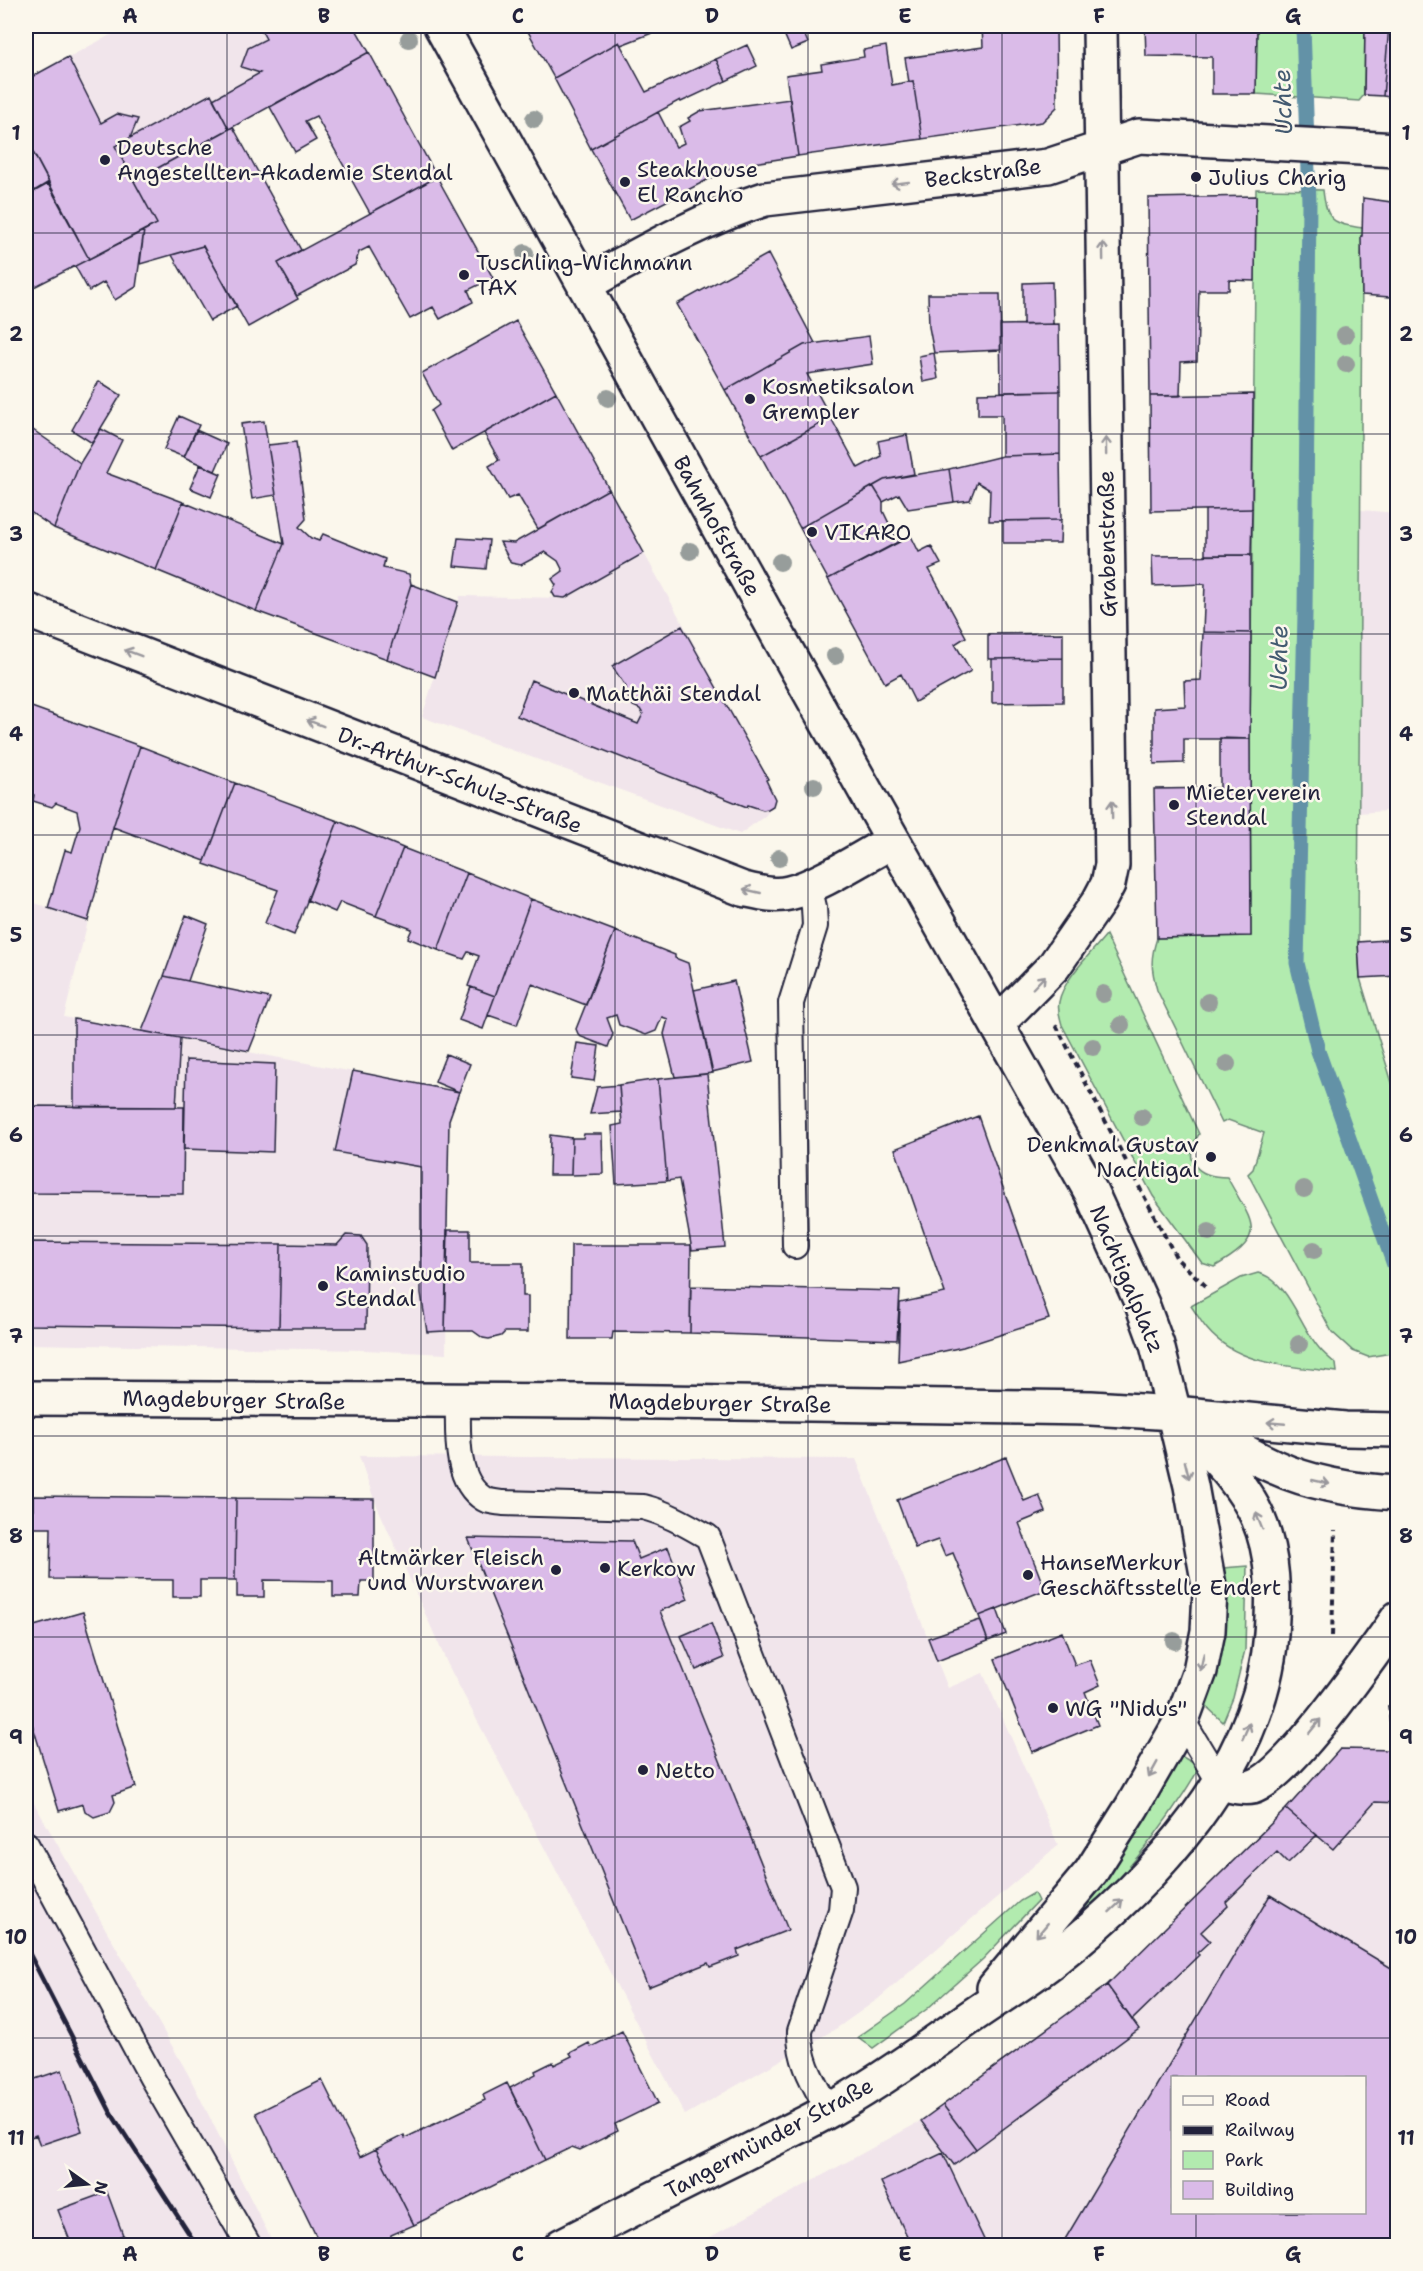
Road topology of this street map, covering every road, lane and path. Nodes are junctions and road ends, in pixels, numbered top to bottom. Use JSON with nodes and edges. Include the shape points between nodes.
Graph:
{"nodes":[{"id":1,"x":441,"y":26,"type":"edge"},
{"id":2,"x":1100,"y":26,"type":"edge"},
{"id":3,"x":1101,"y":147,"type":"junction"},
{"id":4,"x":1398,"y":150,"type":"edge"},
{"id":5,"x":584,"y":285,"type":"junction"},
{"id":6,"x":26,"y":610,"type":"edge"},
{"id":7,"x":893,"y":841,"type":"junction"},
{"id":8,"x":808,"y":886,"type":"junction"},
{"id":9,"x":1029,"y":993,"type":"junction"},
{"id":10,"x":998,"y":1023,"type":"junction"},
{"id":11,"x":795,"y":1246,"type":"dead end"},
{"id":12,"x":1207,"y":1287,"type":"dead end"},
{"id":13,"x":26,"y":1398,"type":"edge"},
{"id":14,"x":458,"y":1402,"type":"junction"},
{"id":15,"x":1173,"y":1413,"type":"junction"},
{"id":16,"x":1398,"y":1430,"type":"edge"},
{"id":17,"x":1398,"y":1493,"type":"edge"},
{"id":18,"x":1334,"y":1557,"type":"dead end"},
{"id":19,"x":1398,"y":1618,"type":"edge"},
{"id":20,"x":1357,"y":1675,"type":"junction"},
{"id":21,"x":1182,"y":1720,"type":"junction"},
{"id":22,"x":1394,"y":1750,"type":"dead end"},
{"id":23,"x":1220,"y":1783,"type":"junction"},
{"id":24,"x":1393,"y":1803,"type":"dead end"},
{"id":25,"x":26,"y":1844,"type":"edge"},
{"id":26,"x":969,"y":2018,"type":"junction"},
{"id":27,"x":829,"y":2111,"type":"junction"},
{"id":28,"x":249,"y":2246,"type":"edge"},
{"id":29,"x":561,"y":2246,"type":"edge"}],
"edges":[{"from":1,"to":5,"type":"street","name":"Bahnhofstraße"},
{"from":2,"to":3,"type":"street","name":"Grabenstraße"},
{"from":3,"to":4,"type":"street","name":"Beckstraße","via":[[1139,136]]},
{"from":3,"to":5,"type":"street","name":"Beckstraße","one_way":true,"via":[[1048,166],[765,199],[687,230]]},
{"from":9,"to":3,"type":"street","name":"Grabenstraße","one_way":true,"via":[[1054,966],[1099,902],[1112,865]]},
{"from":5,"to":7,"type":"street","name":"Bahnhofstraße"},
{"from":8,"to":6,"type":"street","name":"Dr.-Arthur-Schulz-Straße","one_way":true,"via":[[787,894],[743,889]]},
{"from":7,"to":8,"type":"street","name":"Dr.-Arthur-Schulz-Straße"},
{"from":7,"to":10,"type":"street","name":"Bahnhofstraße"},
{"from":8,"to":11,"type":"lane","via":[[815,926],[791,1003]]},
{"from":9,"to":10,"type":"street","name":"Grabenstraße"},
{"from":9,"to":12,"type":"path","via":[[1054,1022],[1177,1259]]},
{"from":10,"to":15,"type":"street","name":"Nachtigalplatz","via":[[1086,1183],[1120,1255],[1157,1345]]},
{"from":13,"to":14,"type":"street","name":"Magdeburger Straße"},
{"from":14,"to":15,"type":"street","name":"Magdeburger Straße","via":[[1091,1408]]},
{"from":14,"to":27,"type":"lane","via":[[464,1471],[470,1487],[485,1500],[643,1507],[676,1518],[708,1537],[843,1887],[841,1910],[800,2031],[805,2067]]},
{"from":16,"to":15,"type":"street","one_way":true},
{"from":15,"to":17,"type":"street","name":"Magdeburger Straße","one_way":true,"via":[[1276,1467],[1315,1481],[1368,1492]]},
{"from":15,"to":21,"type":"street","name":"Nachtigalplatz","one_way":true,"via":[[1191,1486],[1209,1591],[1208,1631],[1200,1671]]},
{"from":23,"to":15,"type":"street","name":"Nachtigalplatz","one_way":true,"via":[[1248,1729],[1264,1681],[1270,1649],[1273,1576],[1259,1520],[1246,1494]]},
{"from":18,"to":20,"type":"path","via":[[1331,1651]]},
{"from":19,"to":20,"type":"street"},
{"from":23,"to":20,"type":"street","one_way":true,"via":[[1250,1787],[1267,1780],[1286,1763]]},
{"from":21,"to":23,"type":"lane"},
{"from":21,"to":26,"type":"street","name":"Tangermünder Straße","one_way":true,"via":[[1091,1872]]},
{"from":22,"to":24,"type":"path"},
{"from":26,"to":23,"type":"street","name":"Tangermünder Straße","one_way":true,"via":[[1049,1964],[1127,1895],[1184,1832]]},
{"from":25,"to":28,"type":"lane","via":[[152,2078]]},
{"from":26,"to":27,"type":"street","name":"Tangermünder Straße","via":[[906,2064]]},
{"from":27,"to":29,"type":"street","name":"Tangermünder Straße"}]}
